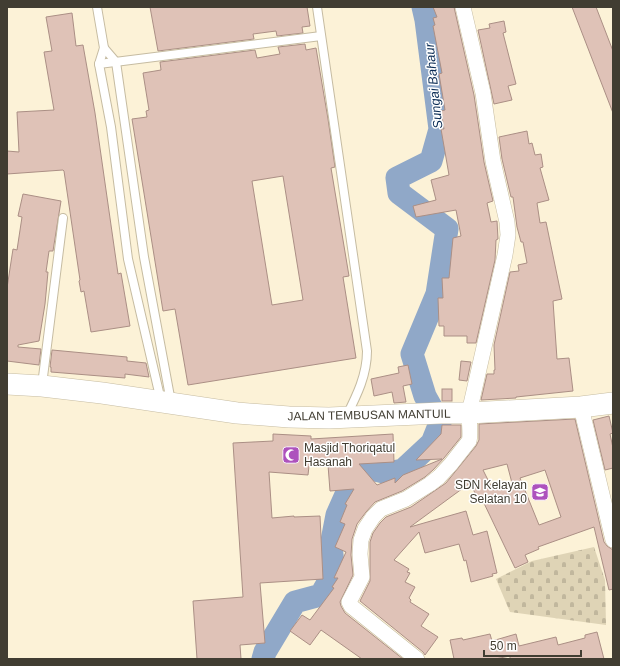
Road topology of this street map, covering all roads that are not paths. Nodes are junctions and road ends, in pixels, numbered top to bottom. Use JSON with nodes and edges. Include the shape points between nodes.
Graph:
{"nodes":[{"id":1,"x":97,"y":7,"type":"edge"},
{"id":2,"x":317,"y":7,"type":"edge"},
{"id":3,"x":463,"y":7,"type":"edge"},
{"id":4,"x":320,"y":36,"type":"junction"},
{"id":5,"x":104,"y":48,"type":"junction"},
{"id":6,"x":116,"y":62,"type":"junction"},
{"id":7,"x":99,"y":64,"type":"junction"},
{"id":8,"x":125,"y":126,"type":"junction"},
{"id":9,"x":111,"y":127,"type":"junction"},
{"id":10,"x":63,"y":218,"type":"dead end"},
{"id":11,"x":144,"y":257,"type":"junction"},
{"id":12,"x":128,"y":259,"type":"junction"},
{"id":13,"x":7,"y":384,"type":"edge"},
{"id":14,"x":42,"y":386,"type":"junction"},
{"id":15,"x":166,"y":403,"type":"junction"},
{"id":16,"x":613,"y":403,"type":"edge"},
{"id":17,"x":582,"y":407,"type":"junction"},
{"id":18,"x":469,"y":413,"type":"junction"},
{"id":19,"x":346,"y":417,"type":"junction"},
{"id":20,"x":613,"y":540,"type":"edge"},
{"id":21,"x":417,"y":659,"type":"edge"}],
"edges":[{"from":1,"to":5,"type":"lane"},
{"from":2,"to":4,"type":"lane"},
{"from":3,"to":18,"type":"street","via":[[483,93],[508,235],[506,255]]},
{"from":4,"to":6,"type":"lane"},
{"from":4,"to":19,"type":"lane","via":[[367,351],[367,364],[362,381]]},
{"from":5,"to":6,"type":"lane"},
{"from":5,"to":7,"type":"lane"},
{"from":6,"to":7,"type":"lane"},
{"from":6,"to":8,"type":"lane"},
{"from":7,"to":9,"type":"lane"},
{"from":8,"to":9,"type":"lane"},
{"from":8,"to":11,"type":"lane"},
{"from":9,"to":12,"type":"lane"},
{"from":10,"to":14,"type":"lane"},
{"from":11,"to":12,"type":"lane"},
{"from":11,"to":15,"type":"lane"},
{"from":12,"to":15,"type":"lane"},
{"from":13,"to":14,"type":"street","name":"JALAN TEMBUSAN MANTUIL"},
{"from":14,"to":15,"type":"street","name":"JALAN TEMBUSAN MANTUIL"},
{"from":15,"to":19,"type":"street","name":"JALAN TEMBUSAN MANTUIL","via":[[237,413],[289,417]]},
{"from":16,"to":17,"type":"street","name":"JALAN TEMBUSAN MANTUIL"},
{"from":17,"to":18,"type":"street","name":"JALAN TEMBUSAN MANTUIL"},
{"from":17,"to":20,"type":"street"},
{"from":18,"to":19,"type":"street","name":"JALAN TEMBUSAN MANTUIL"},
{"from":18,"to":21,"type":"street","via":[[470,437],[451,464],[419,492],[381,509],[365,529],[361,540],[362,577],[349,602]]}]}
